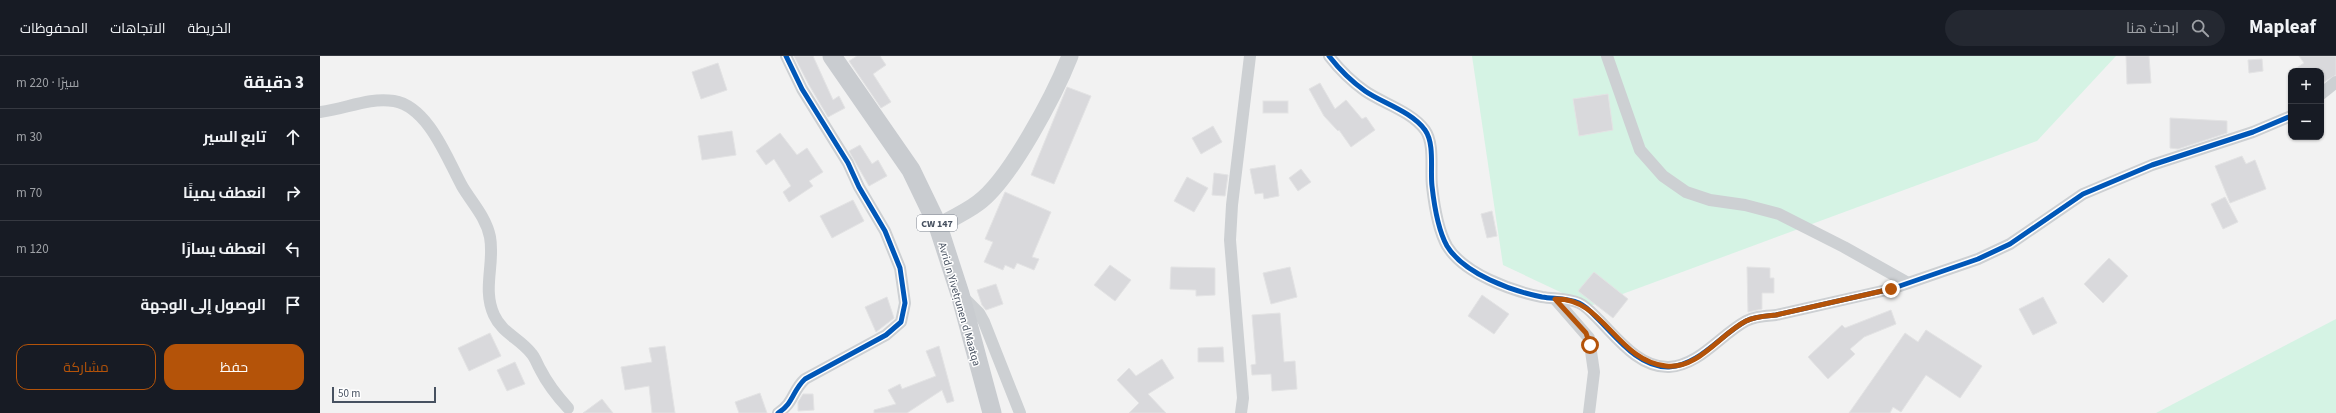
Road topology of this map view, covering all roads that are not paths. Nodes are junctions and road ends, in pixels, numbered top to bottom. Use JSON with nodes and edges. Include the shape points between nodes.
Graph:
{"nodes":[{"id":1,"x":786,"y":56,"type":"edge"},
{"id":2,"x":832,"y":56,"type":"edge"},
{"id":3,"x":1070,"y":56,"type":"edge"},
{"id":4,"x":1250,"y":56,"type":"edge"},
{"id":5,"x":1329,"y":56,"type":"edge"},
{"id":6,"x":1607,"y":56,"type":"edge"},
{"id":7,"x":2336,"y":82,"type":"edge"},
{"id":8,"x":2324,"y":92,"type":"edge"},
{"id":9,"x":320,"y":112,"type":"edge"},
{"id":10,"x":2288,"y":117,"type":"edge"},
{"id":11,"x":938,"y":226,"type":"junction"},
{"id":12,"x":1908,"y":283,"type":"junction"},
{"id":13,"x":960,"y":294,"type":"junction"},
{"id":14,"x":1555,"y":299,"type":"junction"},
{"id":15,"x":568,"y":408,"type":"dead end"},
{"id":16,"x":778,"y":413,"type":"edge"},
{"id":17,"x":992,"y":413,"type":"edge"},
{"id":18,"x":1020,"y":413,"type":"edge"},
{"id":19,"x":1241,"y":413,"type":"edge"},
{"id":20,"x":1589,"y":413,"type":"edge"}],
"edges":[{"from":1,"to":16,"type":"street","via":[[802,89],[848,163],[885,231],[900,268],[905,303],[901,322],[886,335],[805,379],[799,385],[792,402]]},
{"from":2,"to":11,"type":"main road","name":"Avrid n Yivetṛunen d Maatqa","number":"CW 147","via":[[911,170]]},
{"from":3,"to":11,"type":"main road","via":[[1035,126],[996,186],[979,203]]},
{"from":4,"to":19,"type":"street","via":[[1230,240],[1243,398]]},
{"from":5,"to":14,"type":"street","via":[[1339,69],[1365,92],[1398,108],[1425,130],[1430,148],[1432,186],[1440,228],[1452,253],[1473,270],[1494,282],[1521,293]]},
{"from":6,"to":12,"type":"street","via":[[1640,150],[1663,176],[1686,192],[1710,200],[1778,214]]},
{"from":7,"to":8,"type":"street"},
{"from":9,"to":15,"type":"street","via":[[365,101],[396,101],[407,106],[421,118],[447,153],[490,236],[489,299],[493,314],[509,335],[524,344],[533,354],[554,393]]},
{"from":10,"to":12,"type":"street","via":[[2253,132],[2152,165],[2083,194],[2010,244],[1978,259]]},
{"from":11,"to":13,"type":"main road","name":"Avrid n Yivetṛunen d Maatqa","number":"CW 147"},
{"from":12,"to":14,"type":"street","via":[[1776,315],[1758,316],[1738,326],[1688,364],[1668,367],[1638,357],[1580,304]]},
{"from":13,"to":17,"type":"main road","name":"Avrid n Yivetṛunen d Maatqa","number":"CW 147"},
{"from":13,"to":18,"type":"street","via":[[979,313],[984,322]]},
{"from":14,"to":20,"type":"street","via":[[1589,338],[1594,372]]}]}
